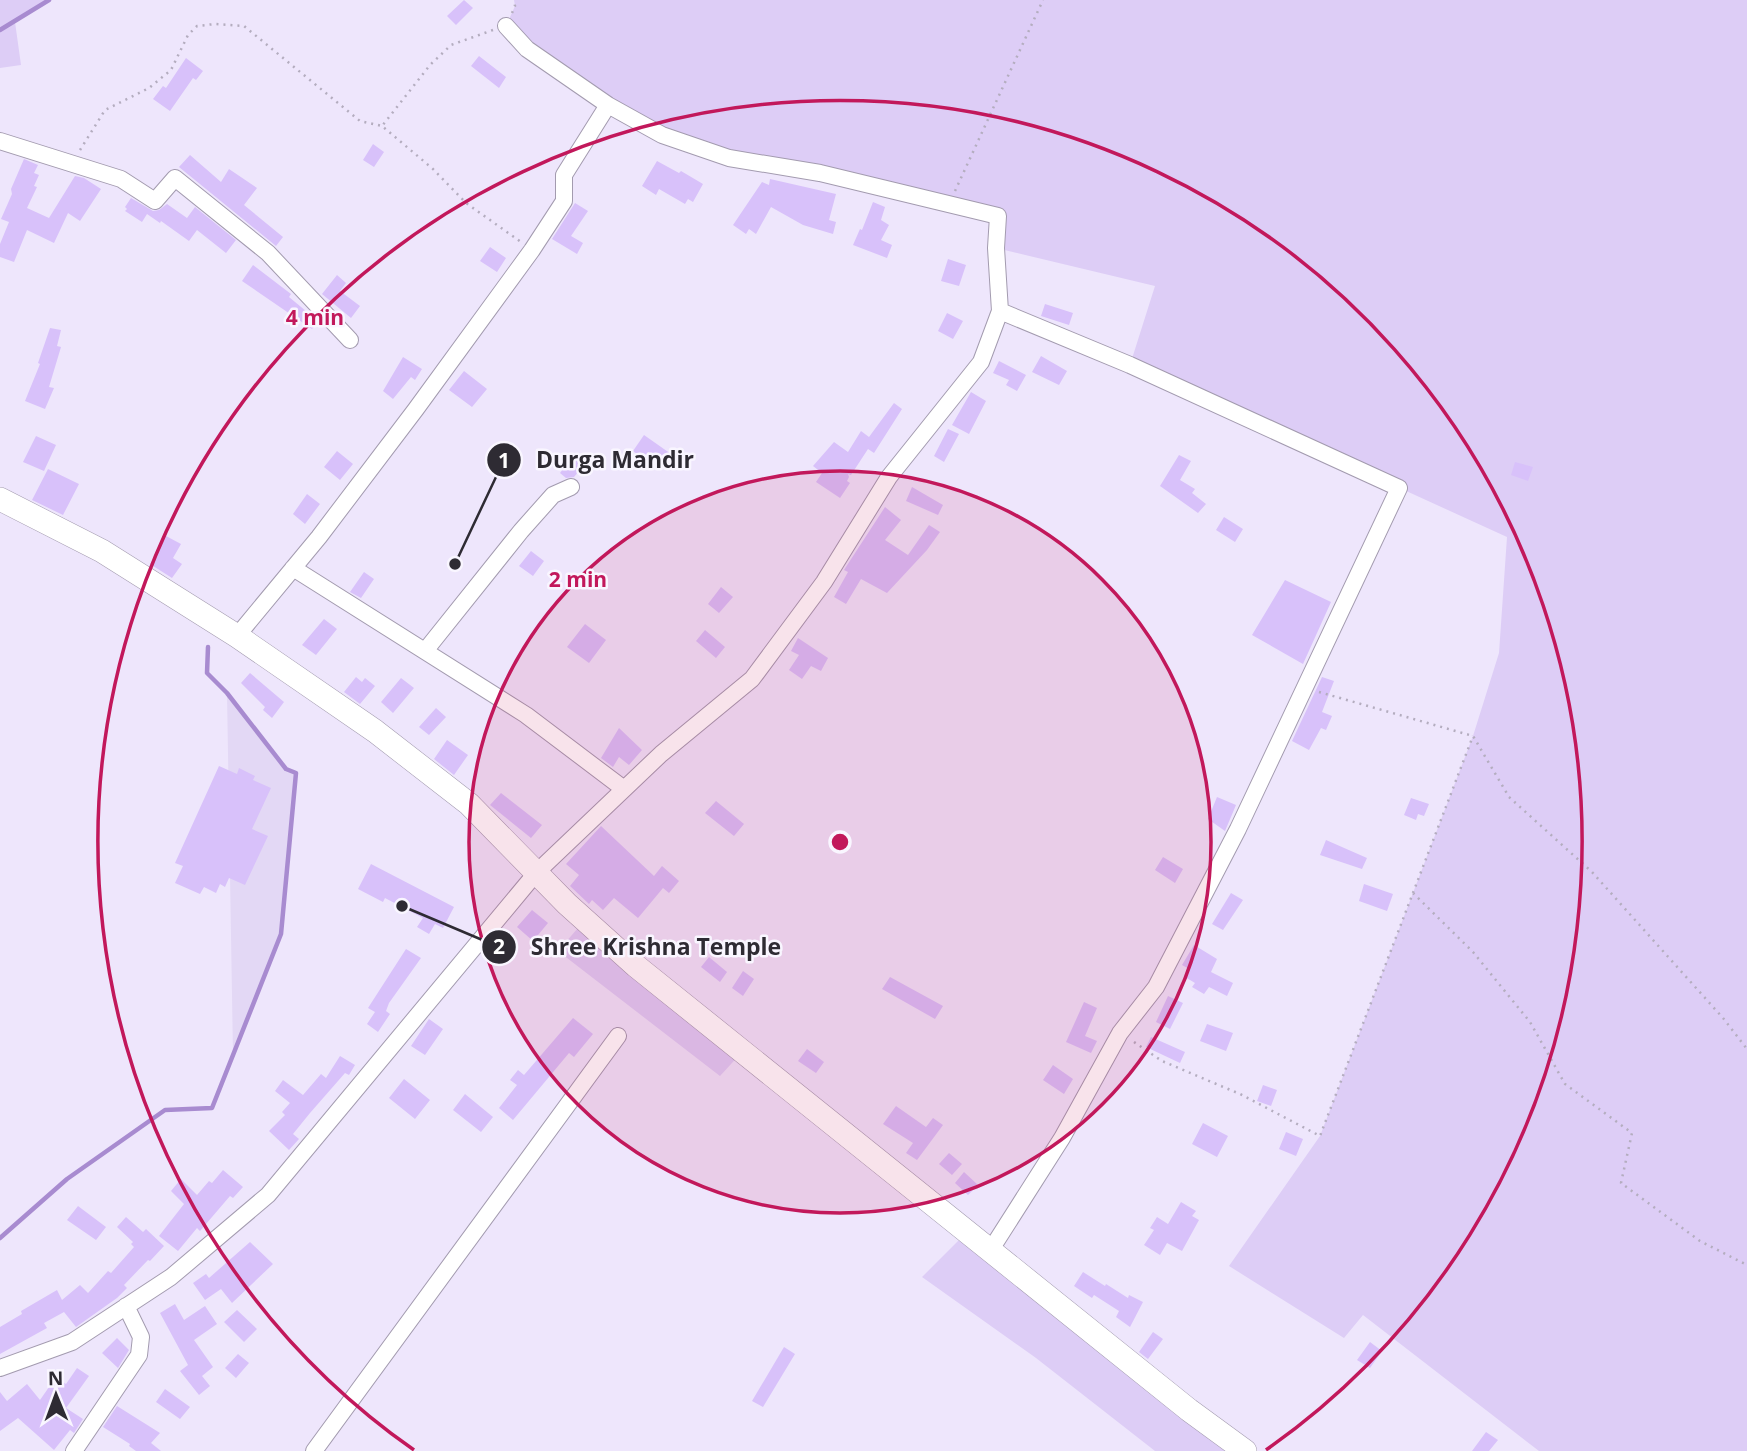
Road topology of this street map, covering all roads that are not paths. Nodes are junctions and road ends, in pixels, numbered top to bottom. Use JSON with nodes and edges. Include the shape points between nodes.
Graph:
{"nodes":[{"id":1,"x":506,"y":26,"type":"road end"},
{"id":2,"x":608,"y":105,"type":"junction"},
{"id":3,"x":0,"y":141,"type":"edge"},
{"id":4,"x":1000,"y":312,"type":"junction"},
{"id":5,"x":349,"y":340,"type":"dead end"},
{"id":6,"x":571,"y":487,"type":"dead end"},
{"id":7,"x":0,"y":499,"type":"edge"},
{"id":8,"x":293,"y":568,"type":"junction"},
{"id":9,"x":237,"y":636,"type":"junction"},
{"id":10,"x":425,"y":651,"type":"junction"},
{"id":11,"x":624,"y":789,"type":"junction"},
{"id":12,"x":536,"y":873,"type":"junction"},
{"id":13,"x":618,"y":1036,"type":"dead end"},
{"id":14,"x":990,"y":1251,"type":"junction"},
{"id":15,"x":126,"y":1306,"type":"junction"},
{"id":16,"x":0,"y":1368,"type":"edge"},
{"id":17,"x":74,"y":1451,"type":"edge"},
{"id":18,"x":314,"y":1451,"type":"edge"},
{"id":19,"x":1245,"y":1451,"type":"edge"}],
"edges":[{"from":1,"to":2,"type":"street","via":[[527,48]]},
{"from":2,"to":4,"type":"street","via":[[662,135],[729,158],[820,173],[998,216]]},
{"from":2,"to":8,"type":"street","via":[[564,175],[564,201],[532,250]]},
{"from":3,"to":5,"type":"street","via":[[121,179],[155,201],[175,178],[268,253]]},
{"from":4,"to":11,"type":"street","via":[[981,362],[889,477],[824,582],[752,679]]},
{"from":4,"to":14,"type":"street","via":[[1142,370],[1399,488],[1238,829],[1156,988],[1120,1033],[1062,1138]]},
{"from":6,"to":10,"type":"street","via":[[553,495]]},
{"from":7,"to":9,"type":"main road","via":[[102,551]]},
{"from":8,"to":9,"type":"street"},
{"from":8,"to":10,"type":"street"},
{"from":9,"to":12,"type":"main road","via":[[375,731],[469,804]]},
{"from":10,"to":11,"type":"street","via":[[526,715]]},
{"from":11,"to":12,"type":"street"},
{"from":12,"to":14,"type":"main road","via":[[636,966]]},
{"from":12,"to":15,"type":"street","via":[[268,1195],[171,1277]]},
{"from":13,"to":18,"type":"street"},
{"from":14,"to":19,"type":"main road"},
{"from":15,"to":16,"type":"street","via":[[72,1342]]},
{"from":15,"to":17,"type":"street","via":[[141,1337],[139,1354]]}]}
